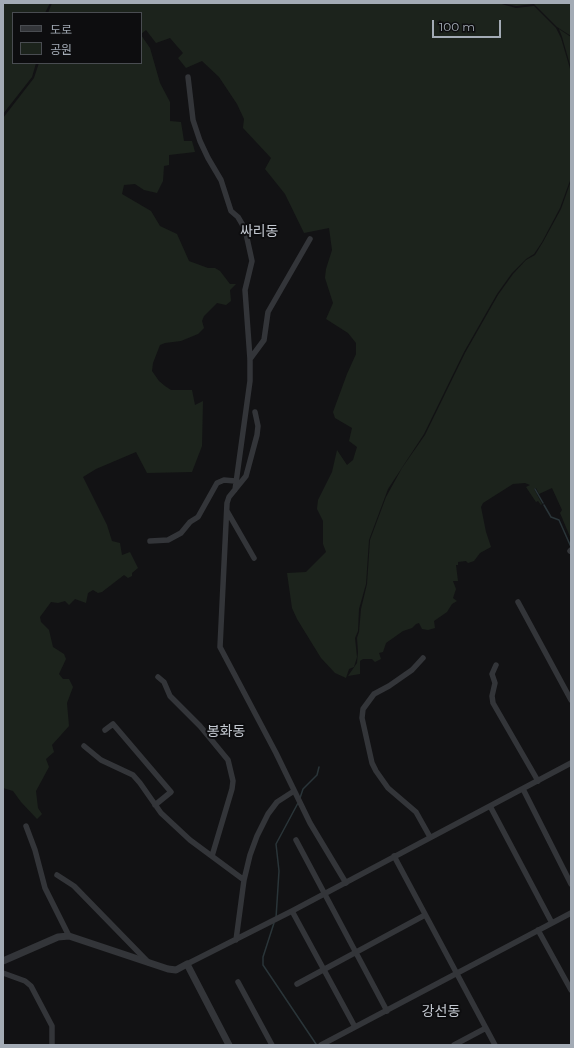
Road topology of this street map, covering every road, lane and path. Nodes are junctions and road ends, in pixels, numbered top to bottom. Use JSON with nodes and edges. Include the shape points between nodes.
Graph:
{"nodes":[{"id":1,"x":188,"y":77,"type":"dead end"},
{"id":2,"x":310,"y":239,"type":"dead end"},
{"id":3,"x":250,"y":359,"type":"junction"},
{"id":4,"x":255,"y":412,"type":"dead end"},
{"id":5,"x":235,"y":481,"type":"junction"},
{"id":6,"x":235,"y":490,"type":"junction"},
{"id":7,"x":227,"y":511,"type":"junction"},
{"id":8,"x":150,"y":541,"type":"dead end"},
{"id":9,"x":254,"y":558,"type":"dead end"},
{"id":10,"x":518,"y":602,"type":"dead end"},
{"id":11,"x":423,"y":658,"type":"dead end"},
{"id":12,"x":496,"y":665,"type":"dead end"},
{"id":13,"x":158,"y":677,"type":"dead end"},
{"id":14,"x":571,"y":700,"type":"edge"},
{"id":15,"x":105,"y":730,"type":"dead end"},
{"id":16,"x":84,"y":746,"type":"dead end"},
{"id":17,"x":571,"y":763,"type":"edge"},
{"id":18,"x":538,"y":781,"type":"junction"},
{"id":19,"x":523,"y":789,"type":"junction"},
{"id":20,"x":294,"y":791,"type":"junction"},
{"id":21,"x":155,"y":805,"type":"junction"},
{"id":22,"x":490,"y":806,"type":"junction"},
{"id":23,"x":26,"y":826,"type":"dead end"},
{"id":24,"x":430,"y":837,"type":"junction"},
{"id":25,"x":296,"y":840,"type":"dead end"},
{"id":26,"x":212,"y":856,"type":"junction"},
{"id":27,"x":394,"y":856,"type":"junction"},
{"id":28,"x":57,"y":875,"type":"dead end"},
{"id":29,"x":244,"y":880,"type":"junction"},
{"id":30,"x":346,"y":882,"type":"junction"},
{"id":31,"x":571,"y":884,"type":"edge"},
{"id":32,"x":324,"y":893,"type":"junction"},
{"id":33,"x":292,"y":911,"type":"junction"},
{"id":34,"x":571,"y":913,"type":"edge"},
{"id":35,"x":425,"y":915,"type":"junction"},
{"id":36,"x":552,"y":923,"type":"junction"},
{"id":37,"x":538,"y":930,"type":"junction"},
{"id":38,"x":68,"y":936,"type":"junction"},
{"id":39,"x":236,"y":940,"type":"junction"},
{"id":40,"x":355,"y":952,"type":"junction"},
{"id":41,"x":3,"y":961,"type":"edge"},
{"id":42,"x":150,"y":963,"type":"junction"},
{"id":43,"x":187,"y":964,"type":"junction"},
{"id":44,"x":324,"y":970,"type":"junction"},
{"id":45,"x":3,"y":973,"type":"edge"},
{"id":46,"x":457,"y":974,"type":"junction"},
{"id":47,"x":238,"y":982,"type":"dead end"},
{"id":48,"x":297,"y":984,"type":"dead end"},
{"id":49,"x":571,"y":990,"type":"edge"},
{"id":50,"x":387,"y":1011,"type":"junction"},
{"id":51,"x":355,"y":1027,"type":"junction"},
{"id":52,"x":486,"y":1028,"type":"junction"},
{"id":53,"x":52,"y":1045,"type":"edge"},
{"id":54,"x":229,"y":1045,"type":"edge"},
{"id":55,"x":272,"y":1045,"type":"edge"},
{"id":56,"x":321,"y":1045,"type":"edge"},
{"id":57,"x":454,"y":1045,"type":"edge"},
{"id":58,"x":495,"y":1045,"type":"edge"}],
"edges":[{"from":1,"to":3,"type":"street","via":[[193,120],[200,141],[221,180],[231,210],[238,216],[245,229],[252,261],[245,290]]},
{"from":2,"to":3,"type":"street","via":[[268,312],[264,340]]},
{"from":3,"to":5,"type":"street","via":[[246,413]]},
{"from":4,"to":6,"type":"street","via":[[257,434],[246,476]]},
{"from":5,"to":6,"type":"street"},
{"from":5,"to":8,"type":"street","via":[[224,480],[217,483],[198,517],[181,533],[168,540]]},
{"from":6,"to":7,"type":"street","via":[[229,497]]},
{"from":7,"to":9,"type":"street"},
{"from":7,"to":20,"type":"street","via":[[220,647]]},
{"from":10,"to":14,"type":"street"},
{"from":11,"to":24,"type":"street","via":[[412,670],[374,694],[363,709],[362,718],[376,771],[388,788],[416,812]]},
{"from":12,"to":18,"type":"street","via":[[492,674],[495,683],[493,703]]},
{"from":13,"to":26,"type":"street","via":[[164,682],[170,696],[200,726],[228,760],[233,781],[232,789]]},
{"from":15,"to":21,"type":"street","via":[[113,724],[171,792]]},
{"from":16,"to":21,"type":"street","via":[[101,760],[133,775]]},
{"from":17,"to":18,"type":"street"},
{"from":18,"to":19,"type":"street"},
{"from":19,"to":22,"type":"street"},
{"from":19,"to":31,"type":"street"},
{"from":20,"to":29,"type":"street","via":[[277,802],[268,814],[250,855]]},
{"from":20,"to":30,"type":"street"},
{"from":21,"to":26,"type":"street","via":[[190,840]]},
{"from":22,"to":24,"type":"street"},
{"from":22,"to":36,"type":"street"},
{"from":23,"to":38,"type":"street","via":[[45,888]]},
{"from":24,"to":27,"type":"street"},
{"from":25,"to":32,"type":"street"},
{"from":26,"to":29,"type":"street"},
{"from":27,"to":30,"type":"street"},
{"from":27,"to":35,"type":"street"},
{"from":28,"to":42,"type":"street","via":[[74,886]]},
{"from":29,"to":39,"type":"street"},
{"from":30,"to":32,"type":"street"},
{"from":32,"to":33,"type":"street"},
{"from":32,"to":40,"type":"street"},
{"from":33,"to":39,"type":"street"},
{"from":33,"to":44,"type":"street"},
{"from":34,"to":36,"type":"street"},
{"from":35,"to":40,"type":"street"},
{"from":35,"to":46,"type":"street"},
{"from":36,"to":37,"type":"street"},
{"from":37,"to":46,"type":"street"},
{"from":37,"to":49,"type":"street"},
{"from":38,"to":41,"type":"street","via":[[58,937]]},
{"from":38,"to":42,"type":"street"},
{"from":39,"to":43,"type":"street"},
{"from":40,"to":44,"type":"street"},
{"from":40,"to":50,"type":"street"},
{"from":42,"to":43,"type":"street","via":[[168,970],[176,970]]},
{"from":43,"to":54,"type":"street"},
{"from":44,"to":48,"type":"street"},
{"from":44,"to":51,"type":"street"},
{"from":45,"to":53,"type":"street","via":[[25,981],[31,986],[52,1026]]},
{"from":46,"to":50,"type":"street"},
{"from":46,"to":52,"type":"street"},
{"from":47,"to":55,"type":"street"},
{"from":50,"to":51,"type":"street"},
{"from":51,"to":56,"type":"street"},
{"from":52,"to":57,"type":"street"},
{"from":52,"to":58,"type":"street"}]}
